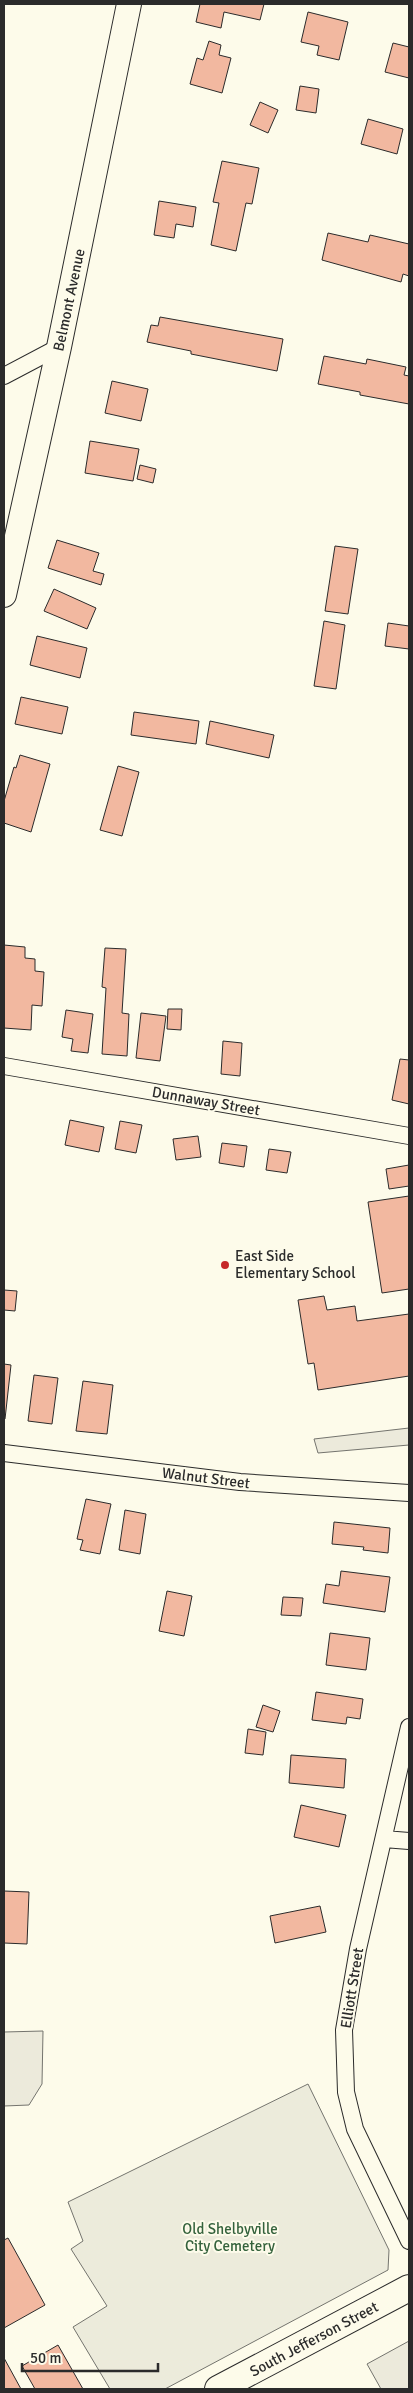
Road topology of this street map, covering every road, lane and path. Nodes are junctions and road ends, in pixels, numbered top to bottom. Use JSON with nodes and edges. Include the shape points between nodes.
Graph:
{"nodes":[{"id":1,"x":129,"y":4,"type":"edge"},
{"id":2,"x":59,"y":347,"type":"junction"},
{"id":3,"x":4,"y":376,"type":"edge"},
{"id":4,"x":4,"y":595,"type":"edge"},
{"id":5,"x":4,"y":1066,"type":"edge"},
{"id":6,"x":409,"y":1136,"type":"edge"},
{"id":7,"x":4,"y":1453,"type":"edge"},
{"id":8,"x":409,"y":1493,"type":"edge"},
{"id":9,"x":409,"y":1728,"type":"edge"},
{"id":10,"x":384,"y":1839,"type":"junction"},
{"id":11,"x":409,"y":1841,"type":"edge"},
{"id":12,"x":409,"y":2241,"type":"edge"},
{"id":13,"x":409,"y":2288,"type":"edge"},
{"id":14,"x":218,"y":2389,"type":"edge"}],
"edges":[{"from":1,"to":2,"type":"main road","name":"Belmont Avenue"},
{"from":2,"to":3,"type":"street"},
{"from":2,"to":4,"type":"main road","name":"Belmont Avenue"},
{"from":5,"to":6,"type":"street","name":"Dunnaway Street"},
{"from":7,"to":8,"type":"street","name":"Walnut Street","via":[[240,1482]]},
{"from":9,"to":10,"type":"street","name":"Elliott Street"},
{"from":10,"to":11,"type":"street"},
{"from":10,"to":12,"type":"street","name":"Elliott Street","via":[[358,1949],[344,2030],[346,2092],[356,2129]]},
{"from":13,"to":14,"type":"main road","name":"South Jefferson Street"}]}
